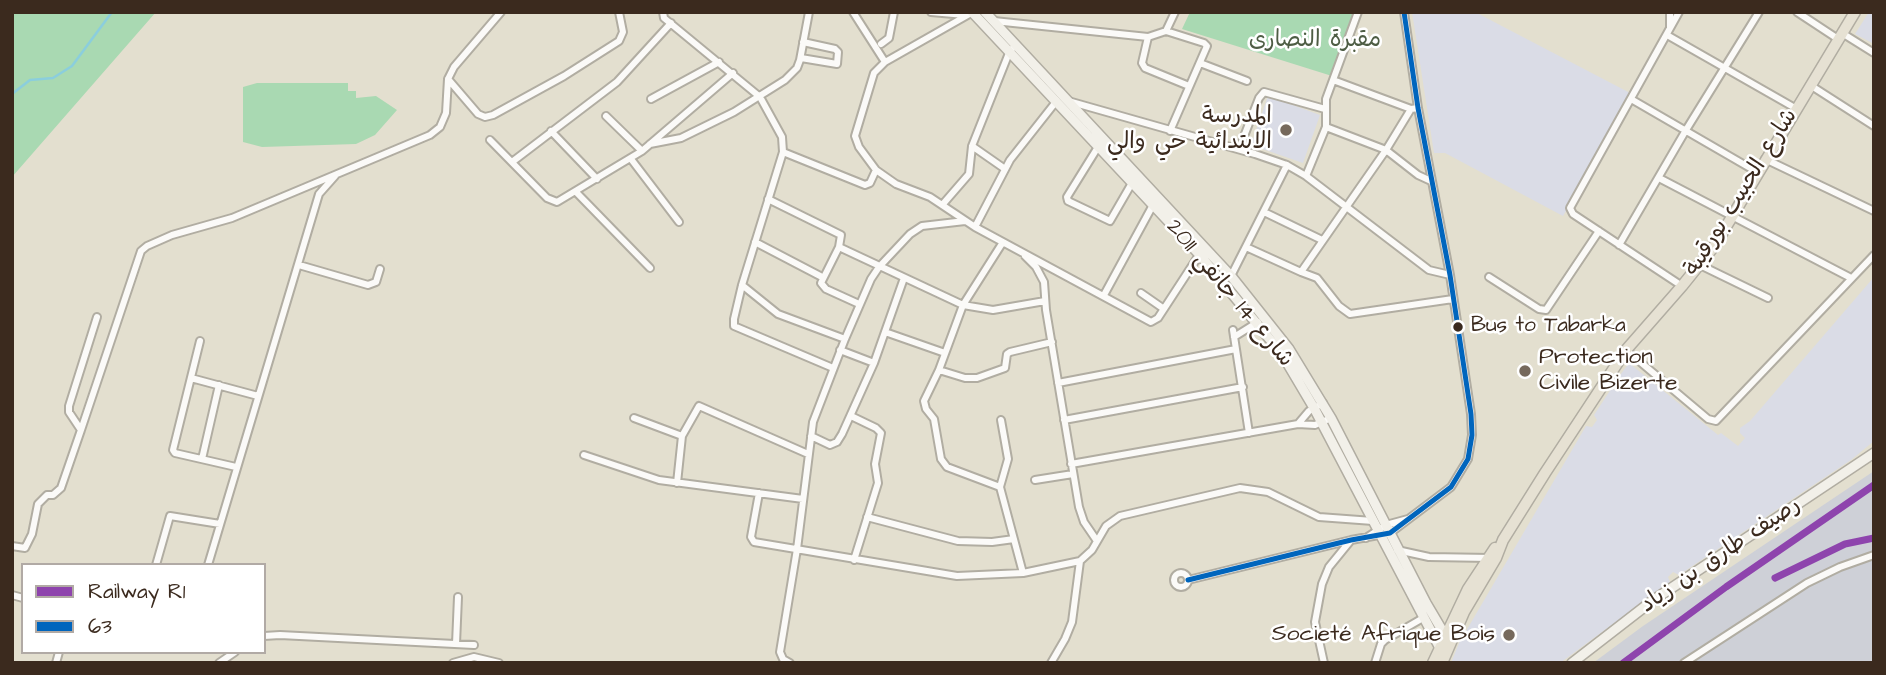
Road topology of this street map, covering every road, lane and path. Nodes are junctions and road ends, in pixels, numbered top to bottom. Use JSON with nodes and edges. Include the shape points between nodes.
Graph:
{"nodes":[{"id":1,"x":501,"y":12,"type":"edge"},
{"id":2,"x":619,"y":12,"type":"edge"},
{"id":3,"x":663,"y":12,"type":"edge"},
{"id":4,"x":809,"y":12,"type":"edge"},
{"id":5,"x":853,"y":12,"type":"edge"},
{"id":6,"x":894,"y":12,"type":"edge"},
{"id":7,"x":931,"y":12,"type":"edge"},
{"id":8,"x":985,"y":12,"type":"edge"},
{"id":9,"x":1175,"y":12,"type":"edge"},
{"id":10,"x":1358,"y":12,"type":"edge"},
{"id":11,"x":1404,"y":12,"type":"edge"},
{"id":12,"x":1670,"y":12,"type":"edge"},
{"id":13,"x":1679,"y":12,"type":"edge"},
{"id":14,"x":1759,"y":12,"type":"edge"},
{"id":15,"x":1797,"y":12,"type":"edge"},
{"id":16,"x":1855,"y":12,"type":"edge"},
{"id":17,"x":971,"y":13,"type":"edge"},
{"id":18,"x":994,"y":21,"type":"junction"},
{"id":19,"x":671,"y":23,"type":"junction"},
{"id":20,"x":1166,"y":31,"type":"junction"},
{"id":21,"x":1669,"y":32,"type":"junction"},
{"id":22,"x":1840,"y":36,"type":"junction"},
{"id":23,"x":1148,"y":37,"type":"junction"},
{"id":24,"x":803,"y":42,"type":"junction"},
{"id":25,"x":881,"y":44,"type":"dead end"},
{"id":26,"x":1012,"y":49,"type":"junction"},
{"id":27,"x":1874,"y":52,"type":"edge"},
{"id":28,"x":801,"y":58,"type":"junction"},
{"id":29,"x":719,"y":62,"type":"junction"},
{"id":30,"x":885,"y":62,"type":"junction"},
{"id":31,"x":1200,"y":62,"type":"junction"},
{"id":32,"x":1724,"y":67,"type":"junction"},
{"id":33,"x":733,"y":73,"type":"junction"},
{"id":34,"x":448,"y":79,"type":"junction"},
{"id":35,"x":1333,"y":80,"type":"junction"},
{"id":36,"x":1247,"y":81,"type":"dead end"},
{"id":37,"x":1810,"y":85,"type":"junction"},
{"id":38,"x":1189,"y":86,"type":"junction"},
{"id":39,"x":760,"y":97,"type":"junction"},
{"id":40,"x":652,"y":99,"type":"dead end"},
{"id":41,"x":1066,"y":100,"type":"junction"},
{"id":42,"x":1631,"y":100,"type":"junction"},
{"id":43,"x":1055,"y":103,"type":"junction"},
{"id":44,"x":1325,"y":108,"type":"junction"},
{"id":45,"x":1795,"y":108,"type":"junction"},
{"id":46,"x":1414,"y":109,"type":"junction"},
{"id":47,"x":606,"y":116,"type":"dead end"},
{"id":48,"x":1874,"y":126,"type":"edge"},
{"id":49,"x":1326,"y":127,"type":"junction"},
{"id":50,"x":1686,"y":130,"type":"junction"},
{"id":51,"x":551,"y":131,"type":"junction"},
{"id":52,"x":1170,"y":131,"type":"junction"},
{"id":53,"x":490,"y":140,"type":"dead end"},
{"id":54,"x":650,"y":144,"type":"junction"},
{"id":55,"x":972,"y":146,"type":"junction"},
{"id":56,"x":1098,"y":147,"type":"junction"},
{"id":57,"x":1239,"y":149,"type":"junction"},
{"id":58,"x":1386,"y":150,"type":"junction"},
{"id":59,"x":642,"y":151,"type":"junction"},
{"id":60,"x":783,"y":152,"type":"junction"},
{"id":61,"x":631,"y":159,"type":"junction"},
{"id":62,"x":1765,"y":159,"type":"junction"},
{"id":63,"x":512,"y":162,"type":"junction"},
{"id":64,"x":1287,"y":165,"type":"junction"},
{"id":65,"x":1005,"y":169,"type":"junction"},
{"id":66,"x":876,"y":170,"type":"junction"},
{"id":67,"x":1757,"y":172,"type":"junction"},
{"id":68,"x":336,"y":175,"type":"junction"},
{"id":69,"x":1306,"y":176,"type":"junction"},
{"id":70,"x":1659,"y":178,"type":"junction"},
{"id":71,"x":597,"y":179,"type":"junction"},
{"id":72,"x":1431,"y":181,"type":"junction"},
{"id":73,"x":1132,"y":183,"type":"junction"},
{"id":74,"x":576,"y":192,"type":"junction"},
{"id":75,"x":768,"y":199,"type":"junction"},
{"id":76,"x":943,"y":204,"type":"junction"},
{"id":77,"x":1153,"y":205,"type":"junction"},
{"id":78,"x":1345,"y":209,"type":"junction"},
{"id":79,"x":1874,"y":211,"type":"edge"},
{"id":80,"x":1264,"y":212,"type":"junction"},
{"id":81,"x":1732,"y":218,"type":"junction"},
{"id":82,"x":966,"y":221,"type":"junction"},
{"id":83,"x":679,"y":222,"type":"dead end"},
{"id":84,"x":975,"y":227,"type":"junction"},
{"id":85,"x":1599,"y":231,"type":"junction"},
{"id":86,"x":1322,"y":240,"type":"junction"},
{"id":87,"x":755,"y":242,"type":"junction"},
{"id":88,"x":1003,"y":242,"type":"junction"},
{"id":89,"x":1619,"y":245,"type":"junction"},
{"id":90,"x":839,"y":247,"type":"junction"},
{"id":91,"x":1246,"y":247,"type":"junction"},
{"id":92,"x":1021,"y":251,"type":"junction"},
{"id":93,"x":1202,"y":251,"type":"junction"},
{"id":94,"x":1874,"y":255,"type":"edge"},
{"id":95,"x":299,"y":265,"type":"junction"},
{"id":96,"x":1700,"y":265,"type":"junction"},
{"id":97,"x":879,"y":267,"type":"junction"},
{"id":98,"x":650,"y":268,"type":"dead end"},
{"id":99,"x":380,"y":269,"type":"dead end"},
{"id":100,"x":1301,"y":272,"type":"junction"},
{"id":101,"x":1450,"y":275,"type":"junction"},
{"id":102,"x":1231,"y":276,"type":"junction"},
{"id":103,"x":822,"y":277,"type":"junction"},
{"id":104,"x":1489,"y":277,"type":"dead end"},
{"id":105,"x":904,"y":278,"type":"junction"},
{"id":106,"x":1852,"y":278,"type":"junction"},
{"id":107,"x":742,"y":285,"type":"junction"},
{"id":108,"x":1682,"y":286,"type":"junction"},
{"id":109,"x":1141,"y":293,"type":"dead end"},
{"id":110,"x":1104,"y":295,"type":"junction"},
{"id":111,"x":1768,"y":298,"type":"dead end"},
{"id":112,"x":1453,"y":299,"type":"junction"},
{"id":113,"x":1045,"y":301,"type":"junction"},
{"id":114,"x":859,"y":304,"type":"junction"},
{"id":115,"x":963,"y":305,"type":"junction"},
{"id":116,"x":1164,"y":309,"type":"junction"},
{"id":117,"x":97,"y":317,"type":"dead end"},
{"id":118,"x":1258,"y":322,"type":"junction"},
{"id":119,"x":885,"y":332,"type":"junction"},
{"id":120,"x":845,"y":339,"type":"junction"},
{"id":121,"x":200,"y":341,"type":"dead end"},
{"id":122,"x":1052,"y":341,"type":"junction"},
{"id":123,"x":1236,"y":349,"type":"junction"},
{"id":124,"x":841,"y":350,"type":"junction"},
{"id":125,"x":1626,"y":351,"type":"junction"},
{"id":126,"x":944,"y":353,"type":"junction"},
{"id":127,"x":874,"y":363,"type":"junction"},
{"id":128,"x":833,"y":368,"type":"junction"},
{"id":129,"x":939,"y":370,"type":"junction"},
{"id":130,"x":191,"y":378,"type":"junction"},
{"id":131,"x":1058,"y":383,"type":"junction"},
{"id":132,"x":219,"y":385,"type":"junction"},
{"id":133,"x":1243,"y":387,"type":"junction"},
{"id":134,"x":258,"y":396,"type":"junction"},
{"id":135,"x":1319,"y":405,"type":"junction"},
{"id":136,"x":851,"y":416,"type":"junction"},
{"id":137,"x":634,"y":418,"type":"dead end"},
{"id":138,"x":1000,"y":420,"type":"dead end"},
{"id":139,"x":1064,"y":420,"type":"junction"},
{"id":140,"x":1327,"y":421,"type":"junction"},
{"id":141,"x":1298,"y":424,"type":"junction"},
{"id":142,"x":80,"y":430,"type":"junction"},
{"id":143,"x":1249,"y":433,"type":"junction"},
{"id":144,"x":682,"y":436,"type":"junction"},
{"id":145,"x":811,"y":436,"type":"junction"},
{"id":146,"x":1874,"y":453,"type":"edge"},
{"id":147,"x":808,"y":454,"type":"junction"},
{"id":148,"x":584,"y":455,"type":"dead end"},
{"id":149,"x":202,"y":459,"type":"junction"},
{"id":150,"x":1072,"y":464,"type":"junction"},
{"id":151,"x":236,"y":467,"type":"junction"},
{"id":152,"x":1073,"y":474,"type":"junction"},
{"id":153,"x":1035,"y":480,"type":"dead end"},
{"id":154,"x":677,"y":483,"type":"junction"},
{"id":155,"x":999,"y":487,"type":"junction"},
{"id":156,"x":759,"y":493,"type":"junction"},
{"id":157,"x":803,"y":499,"type":"junction"},
{"id":158,"x":867,"y":517,"type":"junction"},
{"id":159,"x":220,"y":524,"type":"junction"},
{"id":160,"x":1382,"y":529,"type":"junction"},
{"id":161,"x":1014,"y":539,"type":"junction"},
{"id":162,"x":1351,"y":540,"type":"junction"},
{"id":163,"x":1097,"y":541,"type":"junction"},
{"id":164,"x":12,"y":546,"type":"edge"},
{"id":165,"x":1387,"y":547,"type":"junction"},
{"id":166,"x":797,"y":549,"type":"junction"},
{"id":167,"x":1399,"y":551,"type":"junction"},
{"id":168,"x":1874,"y":555,"type":"edge"},
{"id":169,"x":1492,"y":558,"type":"junction"},
{"id":170,"x":854,"y":560,"type":"junction"},
{"id":171,"x":1080,"y":561,"type":"junction"},
{"id":172,"x":157,"y":563,"type":"edge"},
{"id":173,"x":209,"y":563,"type":"edge"},
{"id":174,"x":1023,"y":573,"type":"junction"},
{"id":175,"x":1188,"y":580,"type":"dead end"},
{"id":176,"x":458,"y":597,"type":"dead end"},
{"id":177,"x":1423,"y":618,"type":"junction"},
{"id":178,"x":266,"y":636,"type":"edge"},
{"id":179,"x":1447,"y":640,"type":"junction"},
{"id":180,"x":456,"y":644,"type":"junction"},
{"id":181,"x":474,"y":645,"type":"dead end"},
{"id":182,"x":1442,"y":655,"type":"edge"},
{"id":183,"x":453,"y":663,"type":"edge"},
{"id":184,"x":499,"y":663,"type":"edge"},
{"id":185,"x":790,"y":663,"type":"edge"},
{"id":186,"x":1051,"y":663,"type":"edge"},
{"id":187,"x":1324,"y":663,"type":"edge"},
{"id":188,"x":1375,"y":663,"type":"edge"},
{"id":189,"x":1433,"y":663,"type":"edge"},
{"id":190,"x":1572,"y":663,"type":"edge"},
{"id":191,"x":1684,"y":663,"type":"edge"}],
"edges":[{"from":1,"to":34,"type":"street"},
{"from":2,"to":34,"type":"street","via":[[623,32],[619,41],[493,115],[481,116]]},
{"from":3,"to":19,"type":"street"},
{"from":4,"to":24,"type":"street"},
{"from":5,"to":30,"type":"street"},
{"from":6,"to":25,"type":"street","via":[[888,38]]},
{"from":7,"to":17,"type":"street"},
{"from":8,"to":18,"type":"main road","name":"شارع 14 جانفي 2011"},
{"from":9,"to":20,"type":"street"},
{"from":10,"to":35,"type":"street"},
{"from":11,"to":46,"type":"street"},
{"from":12,"to":21,"type":"street"},
{"from":13,"to":21,"type":"street"},
{"from":14,"to":32,"type":"street"},
{"from":15,"to":22,"type":"street"},
{"from":16,"to":22,"type":"main road","name":"شارع الحبيب بورقيبة"},
{"from":17,"to":26,"type":"main road","name":"شارع 14 جانفي 2011"},
{"from":17,"to":30,"type":"street"},
{"from":18,"to":23,"type":"street"},
{"from":18,"to":26,"type":"main road","name":"شارع 14 جانفي 2011"},
{"from":19,"to":29,"type":"street"},
{"from":19,"to":51,"type":"street","via":[[617,82]]},
{"from":20,"to":23,"type":"street"},
{"from":20,"to":31,"type":"street","via":[[1206,44]]},
{"from":21,"to":32,"type":"street"},
{"from":21,"to":42,"type":"street"},
{"from":22,"to":27,"type":"street"},
{"from":22,"to":37,"type":"main road","name":"شارع الحبيب بورقيبة"},
{"from":23,"to":38,"type":"street","via":[[1145,68]]},
{"from":24,"to":28,"type":"street"},
{"from":24,"to":28,"type":"street","via":[[835,49],[837,64]]},
{"from":26,"to":41,"type":"main road","name":"شارع 14 جانفي 2011"},
{"from":26,"to":43,"type":"main road","name":"شارع 14 جانفي 2011"},
{"from":26,"to":55,"type":"street"},
{"from":28,"to":39,"type":"street","via":[[792,74]]},
{"from":29,"to":33,"type":"street"},
{"from":29,"to":40,"type":"street"},
{"from":30,"to":66,"type":"street","via":[[871,80],[855,136]]},
{"from":31,"to":36,"type":"street"},
{"from":31,"to":38,"type":"street"},
{"from":32,"to":45,"type":"street"},
{"from":32,"to":50,"type":"street"},
{"from":33,"to":39,"type":"street"},
{"from":33,"to":54,"type":"street"},
{"from":34,"to":68,"type":"street","via":[[446,113],[440,127]]},
{"from":35,"to":44,"type":"street"},
{"from":35,"to":46,"type":"street"},
{"from":37,"to":45,"type":"main road","name":"شارع الحبيب بورقيبة"},
{"from":37,"to":48,"type":"street"},
{"from":38,"to":52,"type":"street"},
{"from":39,"to":54,"type":"street","via":[[681,138]]},
{"from":39,"to":60,"type":"street","via":[[782,137]]},
{"from":41,"to":52,"type":"street"},
{"from":41,"to":93,"type":"main road","name":"شارع 14 جانفي 2011"},
{"from":42,"to":50,"type":"street"},
{"from":42,"to":85,"type":"street","via":[[1570,208]]},
{"from":43,"to":56,"type":"main road","name":"شارع 14 جانفي 2011"},
{"from":43,"to":65,"type":"street"},
{"from":44,"to":49,"type":"street"},
{"from":44,"to":57,"type":"street","via":[[1264,92]]},
{"from":45,"to":62,"type":"main road","name":"شارع الحبيب بورقيبة"},
{"from":46,"to":58,"type":"street"},
{"from":46,"to":72,"type":"street"},
{"from":47,"to":59,"type":"street"},
{"from":49,"to":58,"type":"street"},
{"from":49,"to":69,"type":"street"},
{"from":50,"to":67,"type":"street"},
{"from":50,"to":70,"type":"street"},
{"from":51,"to":63,"type":"street"},
{"from":51,"to":71,"type":"street"},
{"from":52,"to":57,"type":"street"},
{"from":53,"to":63,"type":"street"},
{"from":54,"to":59,"type":"street"},
{"from":55,"to":65,"type":"street"},
{"from":55,"to":76,"type":"street","via":[[969,174]]},
{"from":56,"to":73,"type":"main road","name":"شارع 14 جانفي 2011"},
{"from":56,"to":73,"type":"street","via":[[1068,201],[1110,221]]},
{"from":57,"to":64,"type":"street"},
{"from":58,"to":72,"type":"street"},
{"from":58,"to":78,"type":"street"},
{"from":59,"to":61,"type":"street"},
{"from":60,"to":66,"type":"street","via":[[865,185]]},
{"from":60,"to":75,"type":"street"},
{"from":61,"to":71,"type":"street"},
{"from":61,"to":83,"type":"street"},
{"from":62,"to":67,"type":"main road","name":"شارع الحبيب بورقيبة"},
{"from":62,"to":79,"type":"street"},
{"from":63,"to":74,"type":"street","via":[[551,202]]},
{"from":64,"to":69,"type":"street"},
{"from":64,"to":80,"type":"street"},
{"from":65,"to":84,"type":"street"},
{"from":66,"to":76,"type":"street"},
{"from":67,"to":81,"type":"main road","name":"شارع الحبيب بورقيبة"},
{"from":68,"to":95,"type":"street","via":[[319,194]]},
{"from":68,"to":142,"type":"street","via":[[232,218],[172,235],[141,251]]},
{"from":69,"to":78,"type":"street"},
{"from":70,"to":81,"type":"street"},
{"from":70,"to":89,"type":"street"},
{"from":71,"to":74,"type":"street"},
{"from":72,"to":101,"type":"street"},
{"from":73,"to":77,"type":"main road","name":"شارع 14 جانفي 2011"},
{"from":74,"to":98,"type":"street"},
{"from":75,"to":87,"type":"street"},
{"from":75,"to":90,"type":"street","via":[[839,233]]},
{"from":76,"to":82,"type":"street"},
{"from":77,"to":93,"type":"main road","name":"شارع 14 جانفي 2011"},
{"from":77,"to":110,"type":"street"},
{"from":78,"to":86,"type":"street"},
{"from":78,"to":101,"type":"street","via":[[1429,270]]},
{"from":80,"to":86,"type":"street"},
{"from":80,"to":91,"type":"street"},
{"from":81,"to":96,"type":"main road","name":"شارع الحبيب بورقيبة"},
{"from":81,"to":106,"type":"street"},
{"from":82,"to":84,"type":"street"},
{"from":82,"to":97,"type":"street","via":[[916,229]]},
{"from":84,"to":88,"type":"street"},
{"from":85,"to":89,"type":"street"},
{"from":85,"to":104,"type":"street","via":[[1546,310]]},
{"from":86,"to":100,"type":"street"},
{"from":87,"to":103,"type":"street"},
{"from":87,"to":107,"type":"street"},
{"from":88,"to":92,"type":"street"},
{"from":88,"to":115,"type":"street"},
{"from":89,"to":108,"type":"street"},
{"from":90,"to":97,"type":"street"},
{"from":90,"to":103,"type":"street"},
{"from":91,"to":100,"type":"street"},
{"from":91,"to":102,"type":"street"},
{"from":92,"to":110,"type":"street"},
{"from":92,"to":113,"type":"street","via":[[1041,274]]},
{"from":93,"to":102,"type":"main road","name":"شارع 14 جانفي 2011"},
{"from":93,"to":116,"type":"street"},
{"from":93,"to":118,"type":"main road","name":"شارع 14 جانفي 2011"},
{"from":94,"to":106,"type":"street"},
{"from":95,"to":99,"type":"street","via":[[371,285]]},
{"from":95,"to":134,"type":"street"},
{"from":96,"to":108,"type":"main road","name":"شارع الحبيب بورقيبة"},
{"from":96,"to":111,"type":"street"},
{"from":97,"to":105,"type":"street"},
{"from":97,"to":114,"type":"street"},
{"from":100,"to":112,"type":"street","via":[[1317,278],[1350,314]]},
{"from":101,"to":112,"type":"street"},
{"from":102,"to":135,"type":"main road","name":"شارع 14 جانفي 2011","via":[[1297,360]]},
{"from":103,"to":114,"type":"street","via":[[822,286]]},
{"from":105,"to":115,"type":"street"},
{"from":105,"to":119,"type":"street"},
{"from":106,"to":125,"type":"street","via":[[1716,421],[1707,419]]},
{"from":107,"to":120,"type":"street","via":[[774,312]]},
{"from":107,"to":128,"type":"street","via":[[733,323],[737,328]]},
{"from":108,"to":125,"type":"main road","name":"شارع الحبيب بورقيبة"},
{"from":109,"to":116,"type":"street"},
{"from":110,"to":116,"type":"street","via":[[1152,322]]},
{"from":112,"to":160,"type":"street","via":[[1471,414],[1471,448],[1451,487],[1408,519]]},
{"from":113,"to":115,"type":"street","via":[[993,310]]},
{"from":113,"to":122,"type":"street"},
{"from":114,"to":120,"type":"street"},
{"from":115,"to":126,"type":"street"},
{"from":117,"to":142,"type":"street","via":[[69,406]]},
{"from":118,"to":123,"type":"street","via":[[1233,334]]},
{"from":118,"to":135,"type":"main road","name":"شارع 14 جانفي 2011"},
{"from":119,"to":126,"type":"street"},
{"from":119,"to":127,"type":"street"},
{"from":120,"to":124,"type":"street"},
{"from":121,"to":130,"type":"street"},
{"from":122,"to":129,"type":"street","via":[[1010,352],[1005,368],[977,379]]},
{"from":122,"to":131,"type":"street"},
{"from":123,"to":131,"type":"street"},
{"from":123,"to":133,"type":"street"},
{"from":124,"to":127,"type":"street"},
{"from":124,"to":128,"type":"street"},
{"from":125,"to":169,"type":"main road","name":"شارع الحبيب بورقيبة"},
{"from":126,"to":129,"type":"street"},
{"from":127,"to":136,"type":"street"},
{"from":128,"to":145,"type":"street"},
{"from":129,"to":155,"type":"street","via":[[924,406],[934,419],[944,464]]},
{"from":130,"to":132,"type":"street"},
{"from":130,"to":149,"type":"street","via":[[173,448],[175,453]]},
{"from":131,"to":139,"type":"street"},
{"from":132,"to":134,"type":"street"},
{"from":132,"to":149,"type":"street"},
{"from":133,"to":139,"type":"street"},
{"from":133,"to":143,"type":"street"},
{"from":134,"to":151,"type":"street"},
{"from":135,"to":140,"type":"main road","name":"شارع 14 جانفي 2011"},
{"from":135,"to":141,"type":"street"},
{"from":136,"to":145,"type":"street","via":[[833,444]]},
{"from":136,"to":158,"type":"street","via":[[881,433],[875,464],[878,483]]},
{"from":137,"to":144,"type":"street"},
{"from":138,"to":155,"type":"street","via":[[1008,459]]},
{"from":139,"to":150,"type":"street"},
{"from":140,"to":141,"type":"street"},
{"from":140,"to":160,"type":"main road","name":"شارع 14 جانفي 2011"},
{"from":141,"to":143,"type":"street"},
{"from":142,"to":164,"type":"street","via":[[60,491],[38,504],[25,548]]},
{"from":143,"to":150,"type":"street"},
{"from":144,"to":147,"type":"street","via":[[695,410],[702,406]]},
{"from":144,"to":154,"type":"street"},
{"from":145,"to":147,"type":"street"},
{"from":146,"to":190,"type":"main road","name":"رصيف طارق بن زياد","via":[[1652,601]]},
{"from":147,"to":157,"type":"street"},
{"from":148,"to":154,"type":"street"},
{"from":149,"to":151,"type":"street"},
{"from":150,"to":152,"type":"street"},
{"from":151,"to":159,"type":"street"},
{"from":152,"to":153,"type":"street"},
{"from":152,"to":163,"type":"street","via":[[1081,515]]},
{"from":154,"to":156,"type":"street"},
{"from":155,"to":161,"type":"street"},
{"from":156,"to":157,"type":"street"},
{"from":156,"to":166,"type":"street","via":[[752,541]]},
{"from":157,"to":166,"type":"street"},
{"from":158,"to":161,"type":"street","via":[[958,541]]},
{"from":158,"to":170,"type":"street"},
{"from":159,"to":172,"type":"street","via":[[170,516]]},
{"from":159,"to":173,"type":"street"},
{"from":160,"to":162,"type":"street"},
{"from":160,"to":163,"type":"street","via":[[1319,517],[1268,492],[1240,488],[1120,516],[1106,526]]},
{"from":160,"to":165,"type":"main road","name":"شارع 14 جانفي 2011"},
{"from":160,"to":167,"type":"main road","name":"شارع 14 جانفي 2011"},
{"from":161,"to":174,"type":"street"},
{"from":162,"to":175,"type":"street"},
{"from":162,"to":187,"type":"street","via":[[1322,584],[1315,622]]},
{"from":163,"to":171,"type":"street"},
{"from":165,"to":167,"type":"street"},
{"from":165,"to":177,"type":"main road","name":"شارع 14 جانفي 2011"},
{"from":166,"to":170,"type":"street"},
{"from":166,"to":185,"type":"street","via":[[780,652]]},
{"from":167,"to":169,"type":"street"},
{"from":167,"to":179,"type":"main road","name":"شارع 14 جانفي 2011"},
{"from":168,"to":191,"type":"street","via":[[1807,583]]},
{"from":169,"to":179,"type":"main road","name":"شارع الحبيب بورقيبة","via":[[1468,589]]},
{"from":170,"to":174,"type":"street","via":[[957,576]]},
{"from":171,"to":174,"type":"street"},
{"from":171,"to":186,"type":"street","via":[[1072,622]]},
{"from":176,"to":180,"type":"street"},
{"from":177,"to":182,"type":"main road","name":"شارع 14 جانفي 2011"},
{"from":177,"to":188,"type":"street","via":[[1385,640]]},
{"from":178,"to":180,"type":"street"},
{"from":179,"to":182,"type":"main road","name":"شارع الحبيب بورقيبة"},
{"from":180,"to":181,"type":"street"},
{"from":182,"to":189,"type":"main road","name":"شارع الحبيب بورقيبة"},
{"from":183,"to":184,"type":"street","via":[[474,657]]}]}
